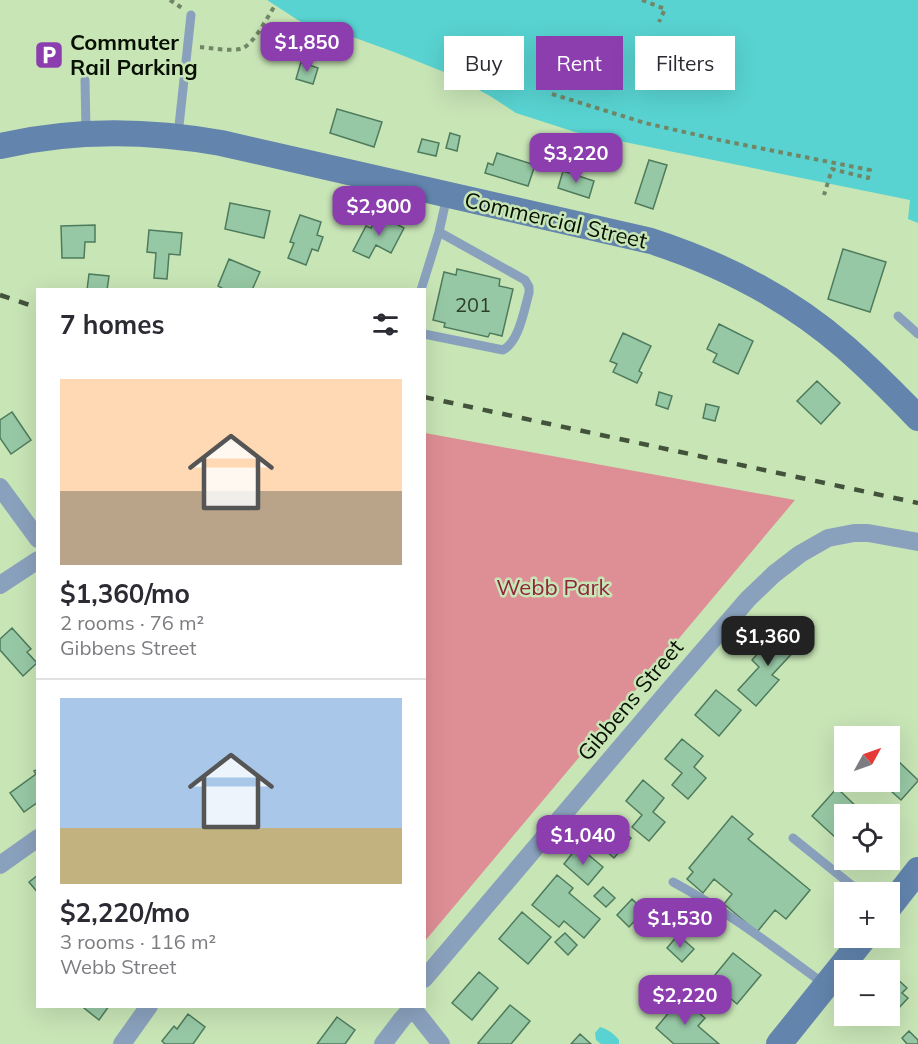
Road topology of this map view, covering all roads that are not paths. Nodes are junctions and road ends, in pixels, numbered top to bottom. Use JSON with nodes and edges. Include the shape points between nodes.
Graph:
{"nodes":[{"id":1,"x":191,"y":15,"type":"dead end"},
{"id":2,"x":84,"y":80,"type":"dead end"},
{"id":3,"x":86,"y":134,"type":"junction"},
{"id":4,"x":178,"y":136,"type":"junction"},
{"id":5,"x":0,"y":146,"type":"edge"},
{"id":6,"x":447,"y":194,"type":"junction"},
{"id":7,"x":439,"y":232,"type":"junction"},
{"id":8,"x":422,"y":288,"type":"edge"},
{"id":9,"x":898,"y":315,"type":"dead end"},
{"id":10,"x":426,"y":334,"type":"edge"},
{"id":11,"x":918,"y":334,"type":"edge"},
{"id":12,"x":918,"y":418,"type":"edge"},
{"id":13,"x":0,"y":487,"type":"edge"},
{"id":14,"x":36,"y":536,"type":"edge"},
{"id":15,"x":918,"y":542,"type":"edge"},
{"id":16,"x":36,"y":561,"type":"edge"},
{"id":17,"x":0,"y":585,"type":"edge"},
{"id":18,"x":793,"y":838,"type":"dead end"},
{"id":19,"x":36,"y":839,"type":"edge"},
{"id":20,"x":0,"y":865,"type":"edge"},
{"id":21,"x":918,"y":870,"type":"edge"},
{"id":22,"x":673,"y":882,"type":"dead end"},
{"id":23,"x":848,"y":882,"type":"edge"},
{"id":24,"x":900,"y":893,"type":"edge"},
{"id":25,"x":856,"y":948,"type":"edge"},
{"id":26,"x":426,"y":977,"type":"edge"},
{"id":27,"x":826,"y":986,"type":"junction"},
{"id":28,"x":148,"y":1008,"type":"edge"},
{"id":29,"x":411,"y":1008,"type":"edge"},
{"id":30,"x":413,"y":1008,"type":"edge"},
{"id":31,"x":122,"y":1044,"type":"edge"},
{"id":32,"x":383,"y":1044,"type":"edge"},
{"id":33,"x":441,"y":1044,"type":"edge"},
{"id":34,"x":779,"y":1044,"type":"edge"}],
"edges":[{"from":1,"to":4,"type":"lane"},
{"from":2,"to":3,"type":"lane"},
{"from":3,"to":4,"type":"main road","name":"Commercial Street"},
{"from":3,"to":5,"type":"main road","name":"Commercial Street"},
{"from":4,"to":6,"type":"main road","name":"Commercial Street"},
{"from":6,"to":7,"type":"lane"},
{"from":6,"to":12,"type":"main road","name":"Commercial Street","via":[[651,241],[734,274],[795,308],[829,333]]},
{"from":7,"to":8,"type":"lane"},
{"from":7,"to":10,"type":"lane","via":[[525,280],[529,293],[517,333],[502,350]]},
{"from":9,"to":11,"type":"lane"},
{"from":13,"to":14,"type":"street"},
{"from":15,"to":26,"type":"street","name":"Gibbens Street","via":[[868,533],[828,538],[774,574],[670,689]]},
{"from":16,"to":17,"type":"street"},
{"from":18,"to":23,"type":"lane"},
{"from":19,"to":20,"type":"street"},
{"from":21,"to":24,"type":"main road"},
{"from":22,"to":27,"type":"lane","via":[[713,905]]},
{"from":25,"to":27,"type":"main road"},
{"from":27,"to":34,"type":"main road"},
{"from":28,"to":31,"type":"street"},
{"from":29,"to":32,"type":"street"},
{"from":30,"to":33,"type":"street"}]}
